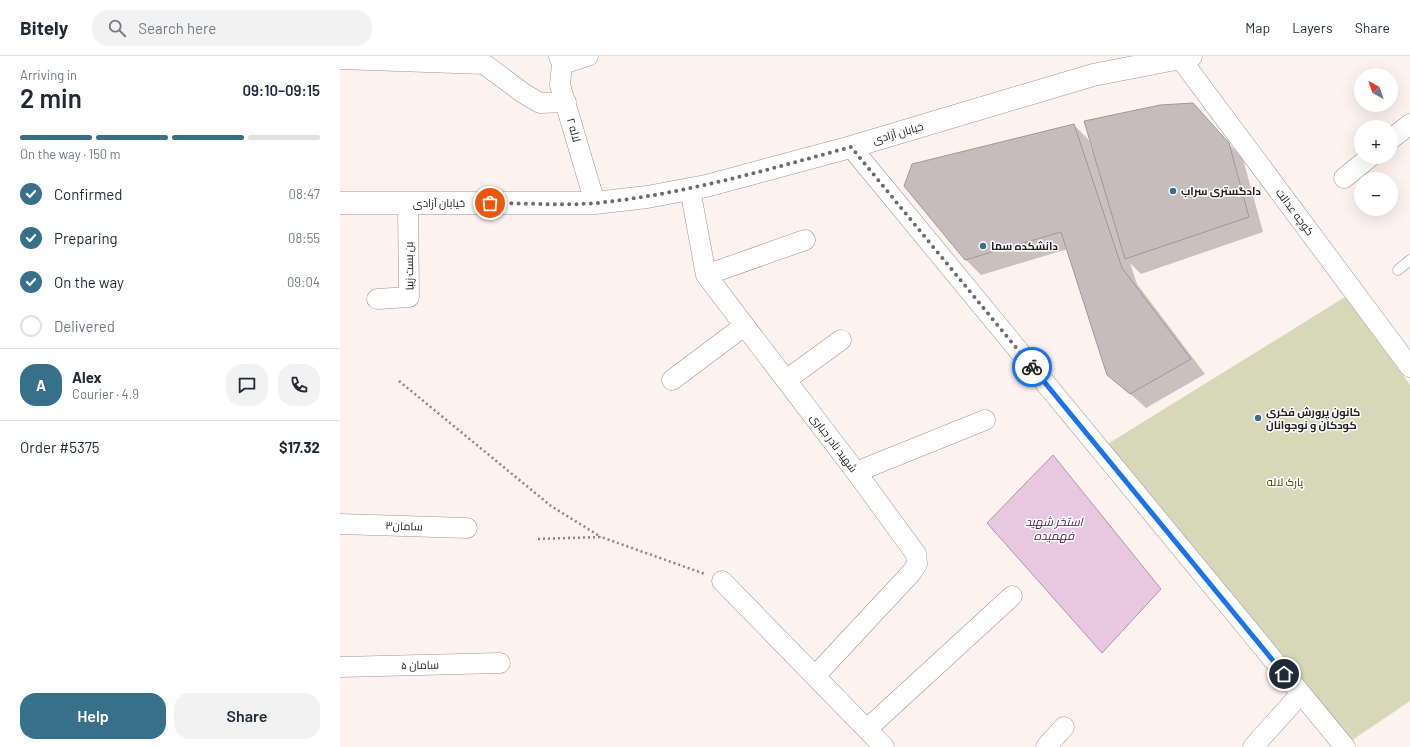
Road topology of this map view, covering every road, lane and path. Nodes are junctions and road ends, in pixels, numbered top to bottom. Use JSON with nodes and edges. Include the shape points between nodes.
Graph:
{"nodes":[{"id":1,"x":588,"y":56,"type":"edge"},
{"id":2,"x":1185,"y":57,"type":"edge"},
{"id":3,"x":340,"y":59,"type":"edge"},
{"id":4,"x":560,"y":60,"type":"edge"},
{"id":5,"x":566,"y":102,"type":"junction"},
{"id":6,"x":1410,"y":124,"type":"edge"},
{"id":7,"x":1398,"y":133,"type":"edge"},
{"id":8,"x":851,"y":147,"type":"junction"},
{"id":9,"x":1361,"y":164,"type":"edge"},
{"id":10,"x":1344,"y":178,"type":"dead end"},
{"id":11,"x":690,"y":189,"type":"junction"},
{"id":12,"x":408,"y":203,"type":"junction"},
{"id":13,"x":595,"y":203,"type":"junction"},
{"id":14,"x":340,"y":204,"type":"edge"},
{"id":15,"x":805,"y":240,"type":"dead end"},
{"id":16,"x":1410,"y":260,"type":"edge"},
{"id":17,"x":1398,"y":270,"type":"dead end"},
{"id":18,"x":706,"y":275,"type":"junction"},
{"id":19,"x":377,"y":299,"type":"dead end"},
{"id":20,"x":744,"y":326,"type":"junction"},
{"id":21,"x":841,"y":340,"type":"dead end"},
{"id":22,"x":1410,"y":367,"type":"edge"},
{"id":23,"x":672,"y":380,"type":"dead end"},
{"id":24,"x":786,"y":380,"type":"junction"},
{"id":25,"x":399,"y":381,"type":"dead end"},
{"id":26,"x":985,"y":420,"type":"dead end"},
{"id":27,"x":856,"y":472,"type":"junction"},
{"id":28,"x":340,"y":524,"type":"edge"},
{"id":29,"x":467,"y":528,"type":"dead end"},
{"id":30,"x":601,"y":537,"type":"junction"},
{"id":31,"x":538,"y":539,"type":"dead end"},
{"id":32,"x":722,"y":580,"type":"joint"},
{"id":33,"x":1012,"y":596,"type":"dead end"},
{"id":34,"x":500,"y":663,"type":"dead end"},
{"id":35,"x":340,"y":667,"type":"edge"},
{"id":36,"x":816,"y":675,"type":"junction"},
{"id":37,"x":1297,"y":698,"type":"dead end"},
{"id":38,"x":1064,"y":726,"type":"dead end"},
{"id":39,"x":867,"y":729,"type":"junction"},
{"id":40,"x":884,"y":747,"type":"edge"},
{"id":41,"x":1046,"y":747,"type":"edge"},
{"id":42,"x":1253,"y":747,"type":"edge"},
{"id":43,"x":1345,"y":747,"type":"edge"}],
"edges":[{"from":1,"to":4,"type":"street"},
{"from":2,"to":8,"type":"main road","name":"خیابان آزادی","via":[[1093,75]]},
{"from":2,"to":22,"type":"street","name":"کوچه عدالت"},
{"from":3,"to":5,"type":"street","via":[[484,64],[540,103]]},
{"from":4,"to":5,"type":"street","name":"لاله ۲","via":[[560,85]]},
{"from":5,"to":13,"type":"street","name":"لاله ۲"},
{"from":6,"to":7,"type":"street"},
{"from":8,"to":11,"type":"main road","name":"خیابان آزادی"},
{"from":8,"to":43,"type":"street"},
{"from":9,"to":10,"type":"street"},
{"from":11,"to":13,"type":"main road","name":"خیابان آزادی"},
{"from":11,"to":18,"type":"street","name":"شهید نادر جباری"},
{"from":12,"to":13,"type":"main road","name":"خیابان آزادی"},
{"from":12,"to":14,"type":"main road","name":"خیابان آزادی"},
{"from":12,"to":19,"type":"street","name":"بن بست زیبا","via":[[409,297]]},
{"from":15,"to":18,"type":"street"},
{"from":16,"to":17,"type":"lane"},
{"from":18,"to":20,"type":"street","name":"شهید نادر جباری"},
{"from":20,"to":23,"type":"street"},
{"from":20,"to":24,"type":"street","name":"شهید نادر جباری"},
{"from":21,"to":24,"type":"street"},
{"from":24,"to":27,"type":"street","name":"شهید نادر جباری"},
{"from":25,"to":30,"type":"path","via":[[551,506]]},
{"from":26,"to":27,"type":"street"},
{"from":27,"to":36,"type":"street","name":"شهید نادر جباری","via":[[916,554],[917,564]]},
{"from":28,"to":29,"type":"street","name":"سامان۳"},
{"from":30,"to":31,"type":"path"},
{"from":30,"to":32,"type":"path"},
{"from":32,"to":36,"type":"street"},
{"from":33,"to":39,"type":"street"},
{"from":34,"to":35,"type":"street","name":"سامان ۵"},
{"from":36,"to":39,"type":"street"},
{"from":37,"to":42,"type":"street"},
{"from":38,"to":41,"type":"street"},
{"from":39,"to":40,"type":"street"}]}
